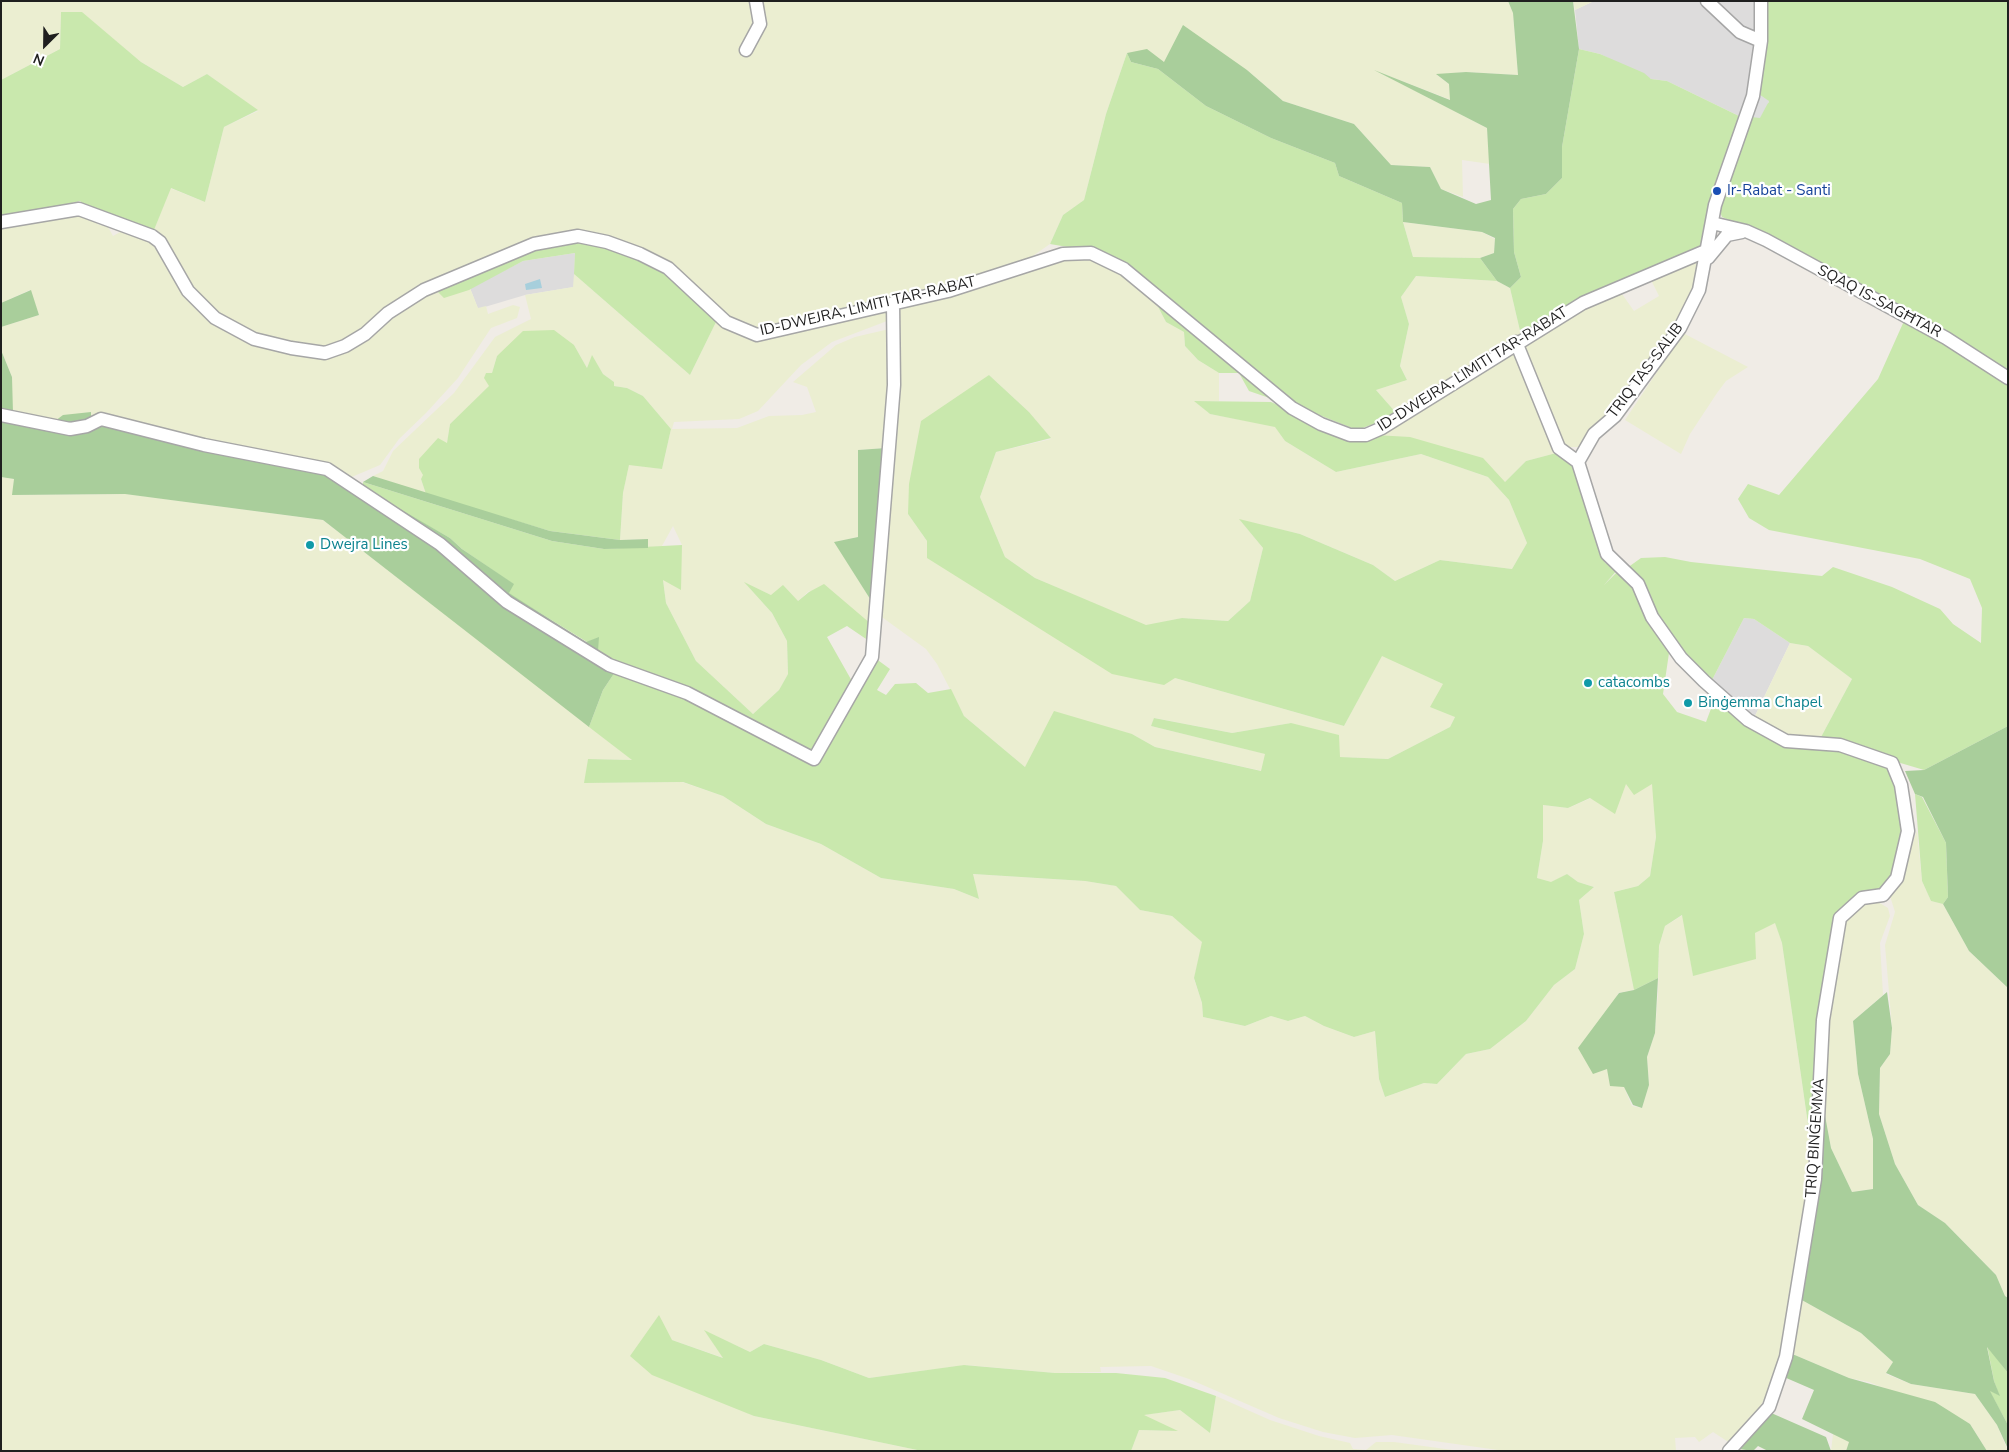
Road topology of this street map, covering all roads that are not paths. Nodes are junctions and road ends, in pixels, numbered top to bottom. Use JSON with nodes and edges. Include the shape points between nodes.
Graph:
{"nodes":[{"id":1,"x":756,"y":1,"type":"edge"},
{"id":2,"x":1707,"y":1,"type":"edge"},
{"id":3,"x":1761,"y":1,"type":"edge"},
{"id":4,"x":1761,"y":42,"type":"junction"},
{"id":5,"x":746,"y":50,"type":"dead end"},
{"id":6,"x":1,"y":222,"type":"edge"},
{"id":7,"x":1712,"y":223,"type":"junction"},
{"id":8,"x":1746,"y":231,"type":"junction"},
{"id":9,"x":1707,"y":256,"type":"junction"},
{"id":10,"x":892,"y":303,"type":"junction"},
{"id":11,"x":1516,"y":342,"type":"junction"},
{"id":12,"x":2008,"y":378,"type":"edge"},
{"id":13,"x":1,"y":415,"type":"edge"},
{"id":14,"x":1578,"y":462,"type":"junction"},
{"id":15,"x":1729,"y":1451,"type":"edge"}],
"edges":[{"from":1,"to":5,"type":"street","via":[[760,24]]},
{"from":2,"to":4,"type":"street","via":[[1740,32]]},
{"from":3,"to":4,"type":"street","name":"TRIQ TAS-SALIB"},
{"from":4,"to":7,"type":"street","name":"TRIQ TAS-SALIB","via":[[1753,96],[1715,205]]},
{"from":6,"to":10,"type":"street","name":"ID-DWEJRA, LIMITI TAR-RABAT","via":[[79,209],[152,236],[160,242],[188,291],[215,318],[254,340],[325,353],[365,334],[388,313],[440,283],[534,244],[578,236],[607,242],[668,268],[726,322],[757,335]]},
{"from":7,"to":8,"type":"street","name":"SQAQ IS-SAGĦTAR"},
{"from":7,"to":9,"type":"street","name":"TRIQ TAS-SALIB"},
{"from":8,"to":9,"type":"street","via":[[1727,235]]},
{"from":8,"to":12,"type":"street","name":"SQAQ IS-SAGĦTAR","via":[[1946,338]]},
{"from":9,"to":11,"type":"street","name":"ID-DWEJRA, LIMITI TAR-RABAT","via":[[1583,303]]},
{"from":9,"to":14,"type":"street","name":"TRIQ TAS-SALIB","via":[[1699,290],[1680,328],[1616,416],[1594,434]]},
{"from":10,"to":11,"type":"street","name":"ID-DWEJRA, LIMITI TAR-RABAT","via":[[948,291],[1063,254],[1091,254],[1124,269],[1292,408],[1350,435],[1366,435],[1382,428]]},
{"from":10,"to":13,"type":"street","via":[[894,385],[872,657],[814,758],[688,694],[609,666],[507,602],[440,544],[327,469],[204,445],[101,419],[70,429]]},
{"from":11,"to":14,"type":"street","via":[[1559,448]]},
{"from":14,"to":15,"type":"street","name":"TRIQ BINĠEMMA","via":[[1607,554],[1638,584],[1652,617],[1681,658],[1704,681],[1748,720],[1786,741],[1840,745],[1892,763],[1901,784],[1908,831],[1897,878],[1883,895],[1862,898],[1840,918],[1823,1020],[1815,1179],[1786,1357],[1768,1407]]}]}
